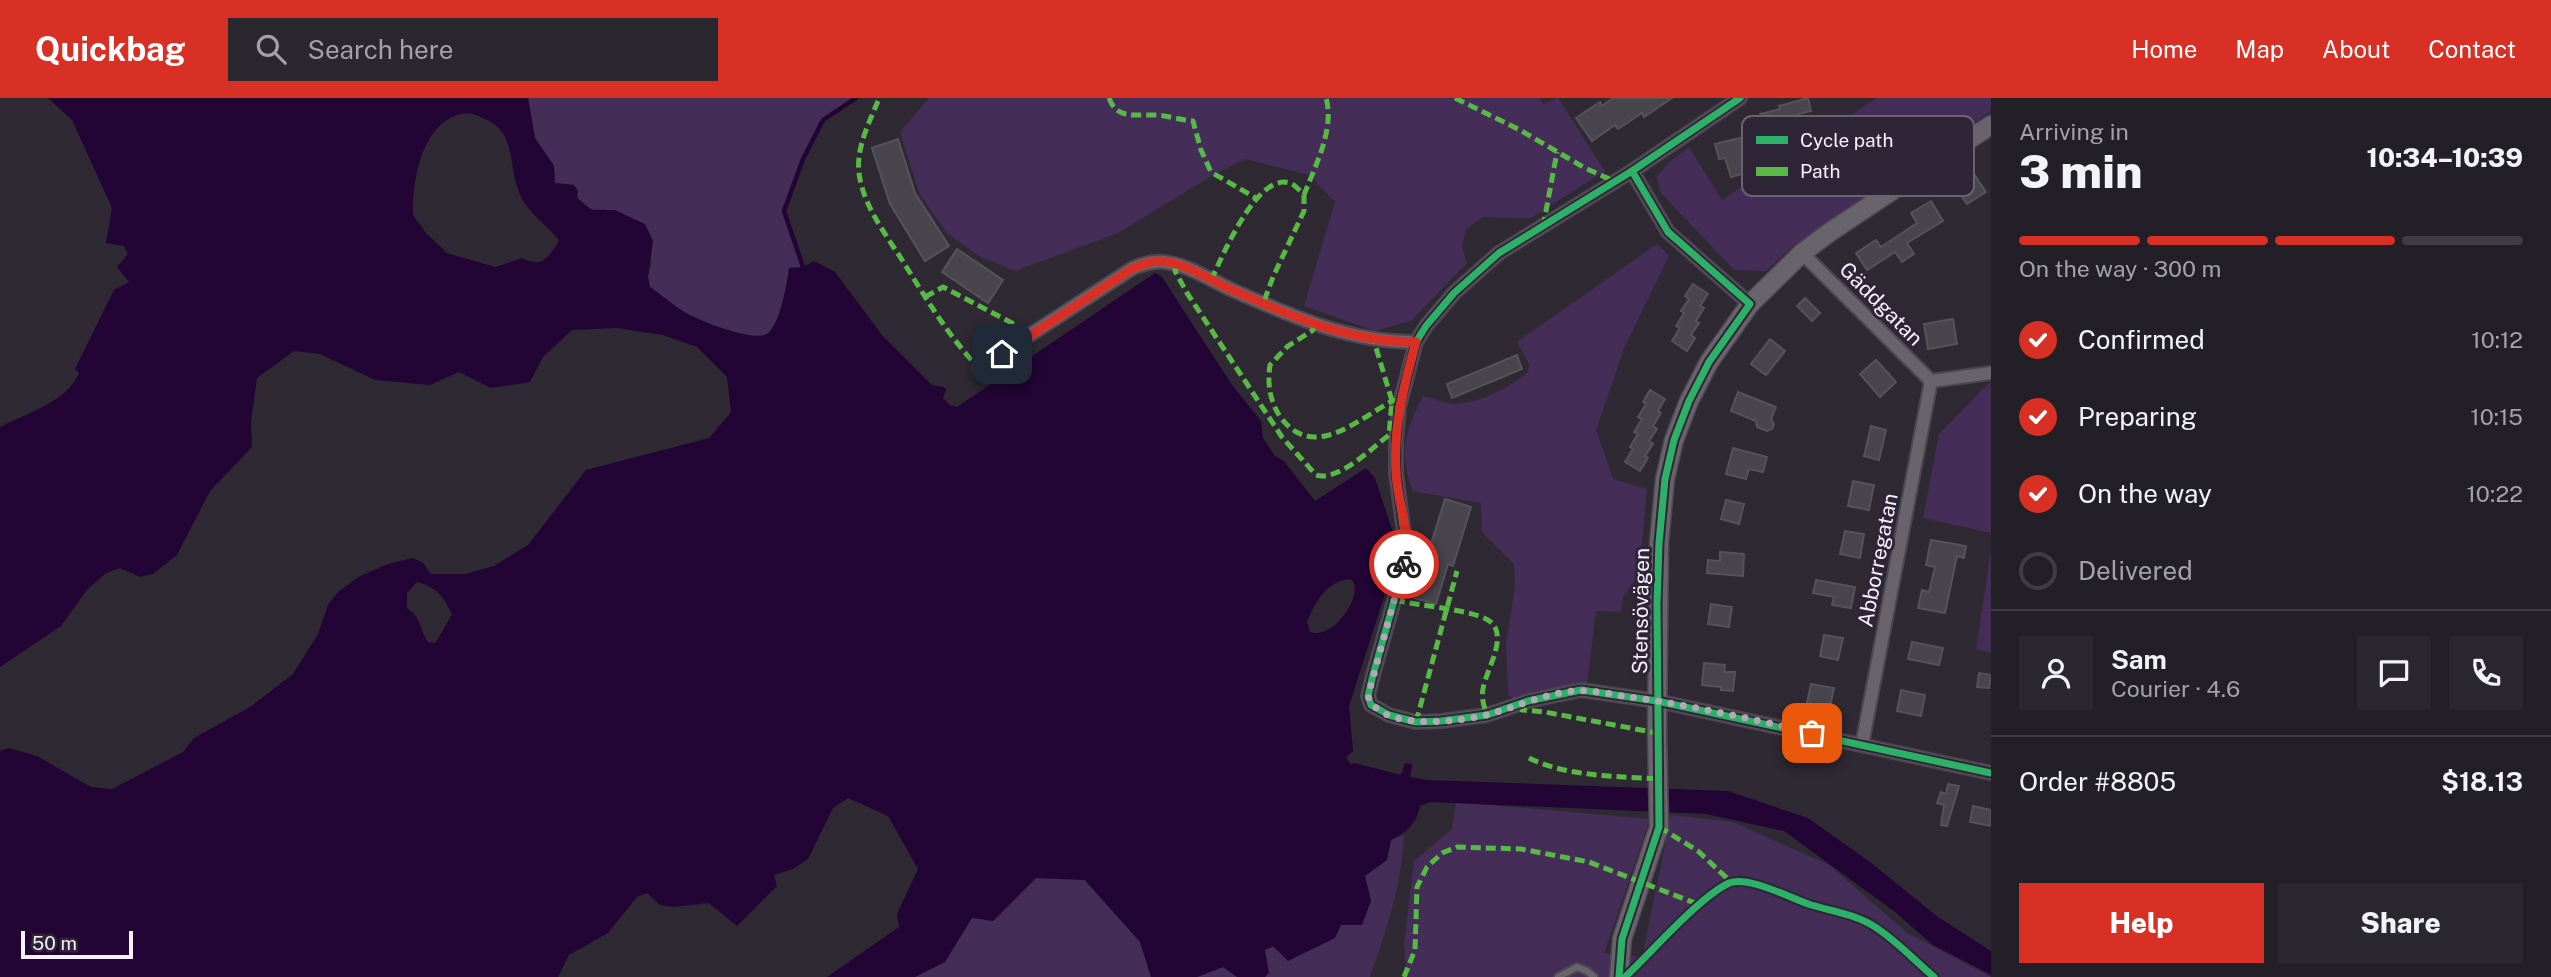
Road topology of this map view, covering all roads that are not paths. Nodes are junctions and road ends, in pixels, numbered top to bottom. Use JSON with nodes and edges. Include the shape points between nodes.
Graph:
{"nodes":[{"id":1,"x":1740,"y":98,"type":"edge"},
{"id":2,"x":1991,"y":125,"type":"edge"},
{"id":3,"x":1974,"y":136,"type":"edge"},
{"id":4,"x":1632,"y":171,"type":"junction"},
{"id":5,"x":1884,"y":196,"type":"edge"},
{"id":6,"x":1802,"y":253,"type":"junction"},
{"id":7,"x":1750,"y":304,"type":"junction"},
{"id":8,"x":1416,"y":342,"type":"junction"},
{"id":9,"x":979,"y":368,"type":"dead end"},
{"id":10,"x":1991,"y":373,"type":"edge"},
{"id":11,"x":1931,"y":381,"type":"junction"},
{"id":12,"x":1657,"y":701,"type":"junction"},
{"id":13,"x":1862,"y":745,"type":"junction"},
{"id":14,"x":1991,"y":772,"type":"edge"},
{"id":15,"x":1578,"y":957,"type":"dead end"},
{"id":16,"x":1577,"y":967,"type":"junction"},
{"id":17,"x":1558,"y":977,"type":"edge"},
{"id":18,"x":1594,"y":977,"type":"edge"},
{"id":19,"x":1619,"y":977,"type":"edge"}],
"edges":[{"from":1,"to":4,"type":"street"},
{"from":2,"to":3,"type":"street","name":"Stensövägen"},
{"from":4,"to":7,"type":"street","via":[[1668,232]]},
{"from":4,"to":8,"type":"street","via":[[1499,253],[1454,293]]},
{"from":5,"to":6,"type":"street","name":"Stensövägen"},
{"from":6,"to":7,"type":"street","name":"Stensövägen"},
{"from":6,"to":11,"type":"street","name":"Gäddgatan"},
{"from":7,"to":12,"type":"street","name":"Stensövägen","via":[[1709,362],[1674,440],[1665,479],[1658,568]]},
{"from":8,"to":9,"type":"street","via":[[1374,341],[1337,331],[1177,265],[1157,261],[1133,268]]},
{"from":8,"to":12,"type":"street","via":[[1399,407],[1396,451],[1407,555],[1373,675],[1368,696],[1371,705],[1416,722],[1488,715],[1581,690]]},
{"from":10,"to":11,"type":"street"},
{"from":11,"to":13,"type":"street","name":"Abborregatan"},
{"from":12,"to":13,"type":"street"},
{"from":12,"to":19,"type":"street","name":"Stensövägen","via":[[1659,827],[1622,939]]},
{"from":13,"to":14,"type":"street"},
{"from":15,"to":16,"type":"lane"},
{"from":16,"to":17,"type":"lane"},
{"from":16,"to":18,"type":"lane"}]}
